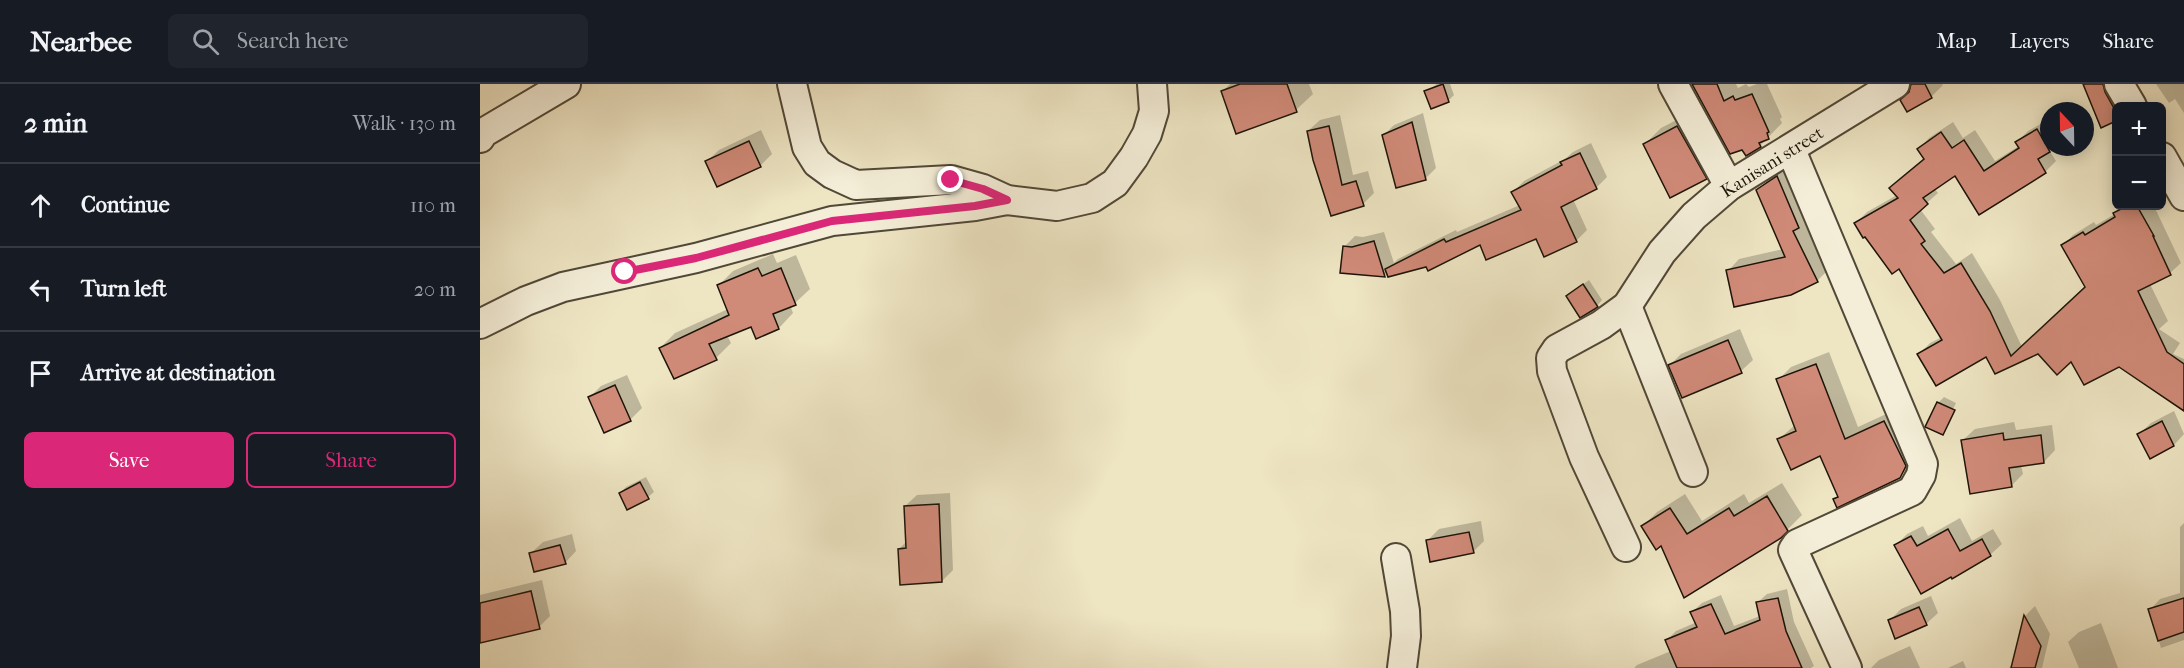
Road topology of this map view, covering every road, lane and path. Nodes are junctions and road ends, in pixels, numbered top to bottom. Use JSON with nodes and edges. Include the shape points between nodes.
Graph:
{"nodes":[{"id":1,"x":566,"y":84,"type":"edge"},
{"id":2,"x":792,"y":84,"type":"edge"},
{"id":3,"x":1152,"y":84,"type":"edge"},
{"id":4,"x":1673,"y":84,"type":"edge"},
{"id":5,"x":1895,"y":84,"type":"edge"},
{"id":6,"x":2118,"y":84,"type":"edge"},
{"id":7,"x":2129,"y":102,"type":"edge"},
{"id":8,"x":480,"y":138,"type":"edge"},
{"id":9,"x":1791,"y":150,"type":"junction"},
{"id":10,"x":2166,"y":164,"type":"edge"},
{"id":11,"x":1729,"y":186,"type":"junction"},
{"id":12,"x":2184,"y":196,"type":"edge"},
{"id":13,"x":1007,"y":200,"type":"junction"},
{"id":14,"x":1627,"y":306,"type":"junction"},
{"id":15,"x":480,"y":324,"type":"edge"},
{"id":16,"x":1693,"y":472,"type":"dead end"},
{"id":17,"x":1626,"y":547,"type":"dead end"},
{"id":18,"x":1396,"y":558,"type":"dead end"},
{"id":19,"x":1401,"y":668,"type":"edge"},
{"id":20,"x":1848,"y":668,"type":"edge"}],
"edges":[{"from":1,"to":8,"type":"street"},
{"from":2,"to":13,"type":"street","via":[[807,147],[832,174],[856,185],[951,180]]},
{"from":3,"to":13,"type":"street","via":[[1154,111],[1147,134],[1115,183],[1092,198],[1057,206]]},
{"from":4,"to":11,"type":"street"},
{"from":5,"to":9,"type":"street","name":"Kanisani street"},
{"from":6,"to":7,"type":"street"},
{"from":9,"to":11,"type":"street","name":"Kanisani street"},
{"from":9,"to":20,"type":"street","via":[[1923,464],[1912,491],[1797,544],[1794,550]]},
{"from":10,"to":12,"type":"street"},
{"from":11,"to":14,"type":"street","name":"Kanisani street","via":[[1694,216],[1662,252]]},
{"from":13,"to":15,"type":"street","via":[[832,221],[696,258],[563,287]]},
{"from":14,"to":16,"type":"street"},
{"from":14,"to":17,"type":"street","name":"Kanisani street","via":[[1557,349],[1551,358],[1552,371],[1584,457]]},
{"from":18,"to":19,"type":"street","via":[[1405,611]]}]}
